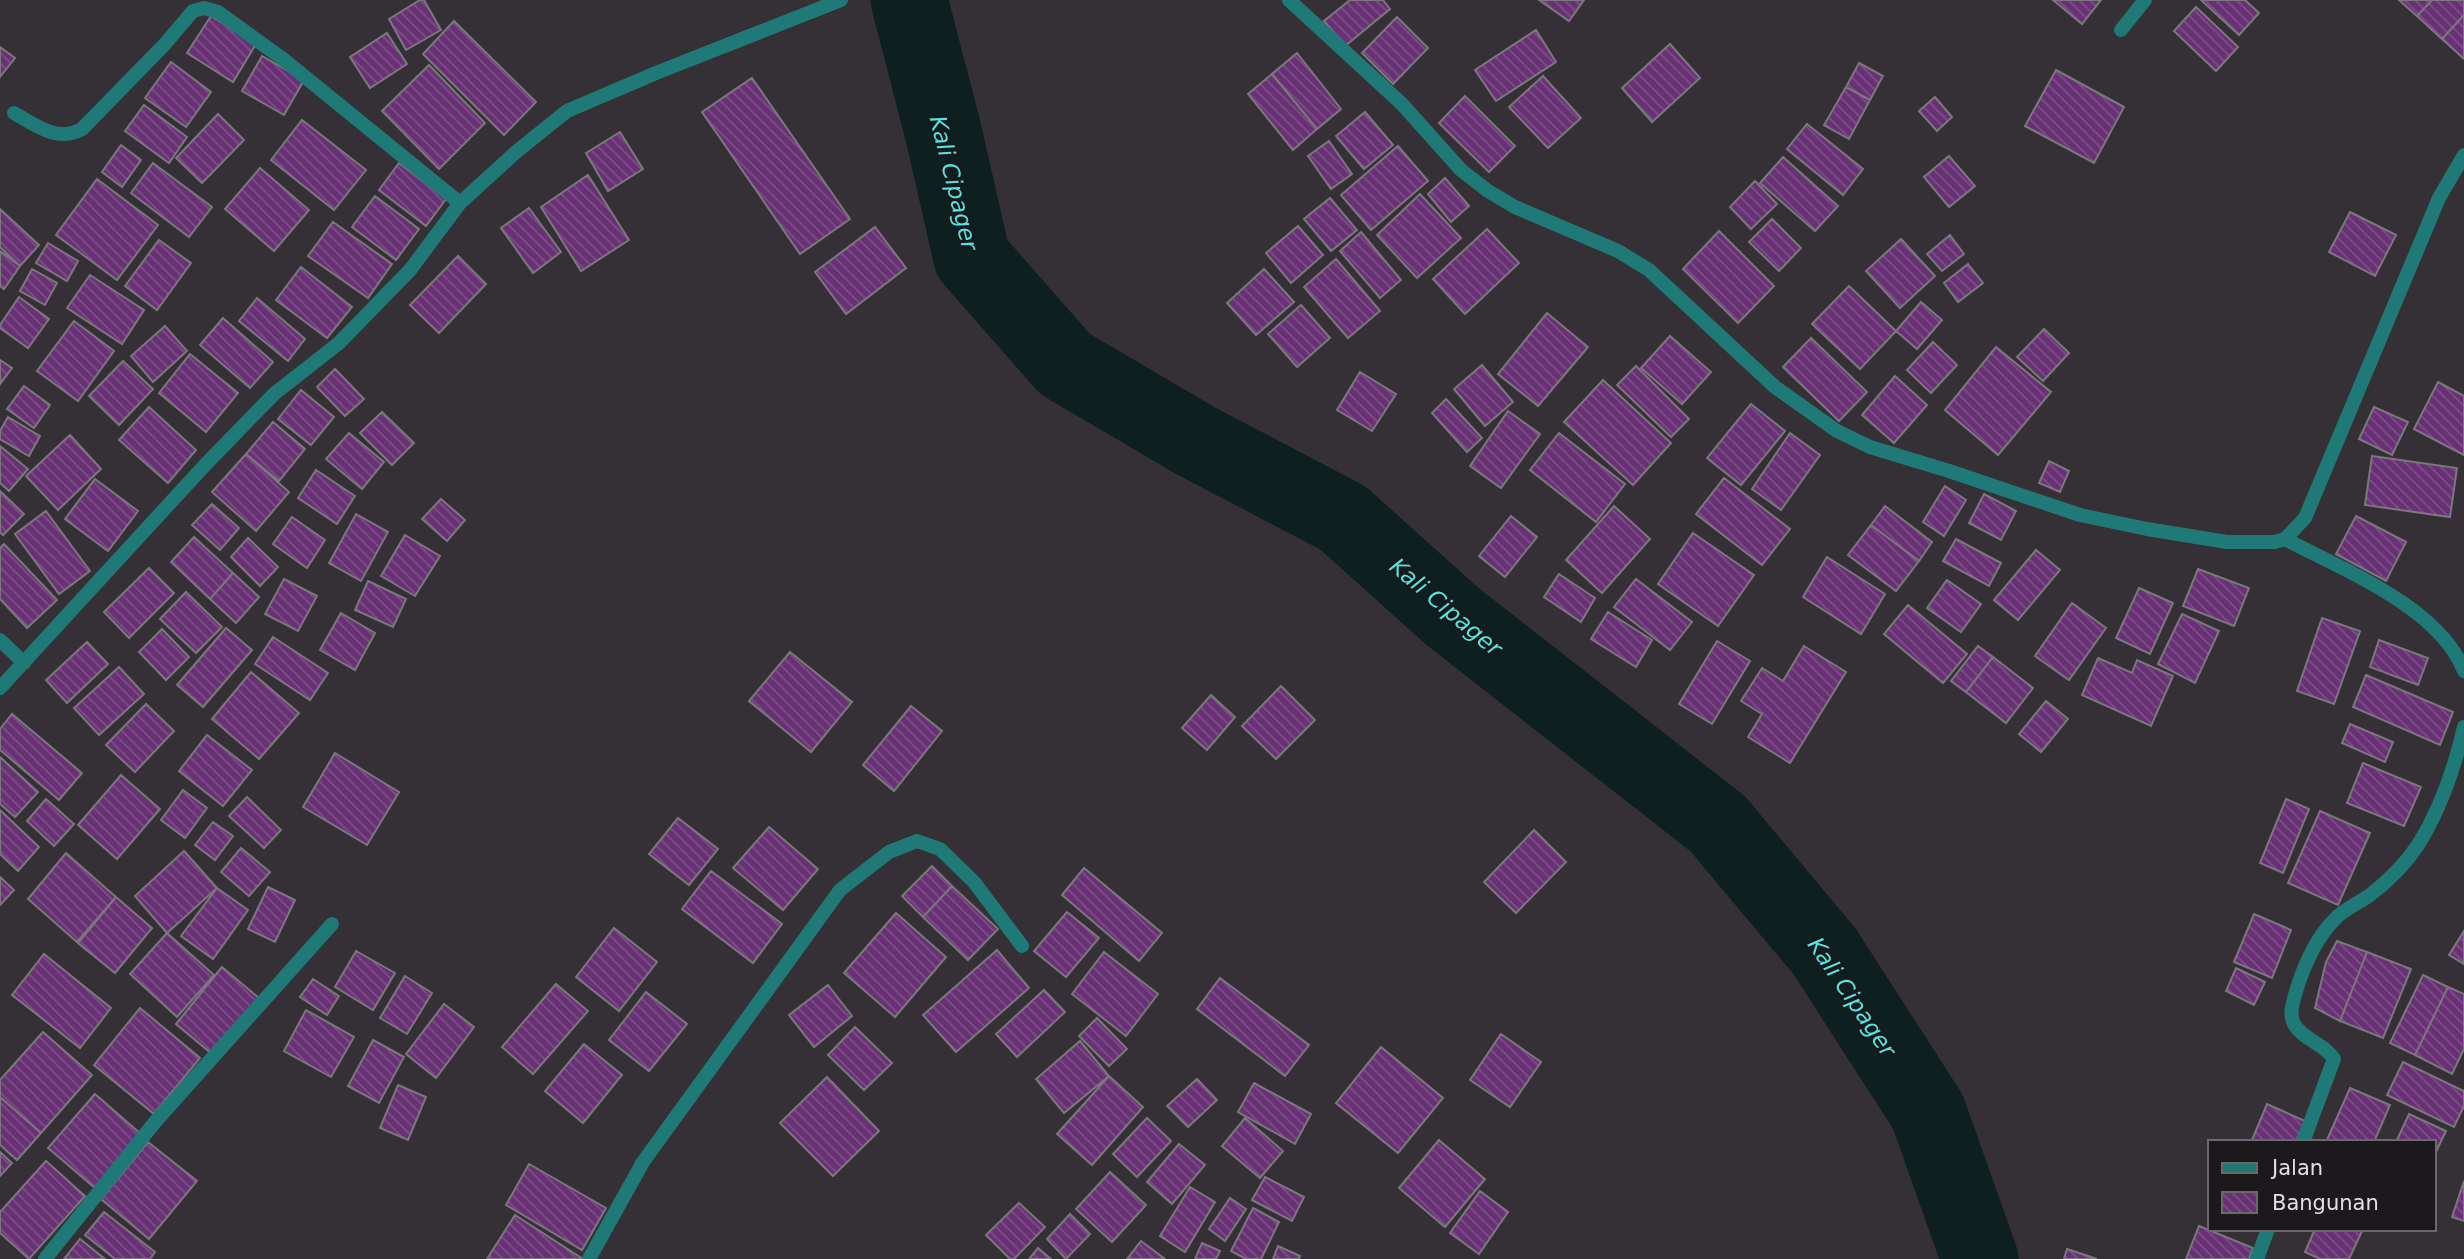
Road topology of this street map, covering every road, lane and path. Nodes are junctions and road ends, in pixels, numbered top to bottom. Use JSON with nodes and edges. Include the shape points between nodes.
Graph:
{"nodes":[{"id":1,"x":841,"y":0,"type":"edge"},
{"id":2,"x":1289,"y":0,"type":"edge"},
{"id":3,"x":2145,"y":0,"type":"edge"},
{"id":4,"x":2122,"y":30,"type":"dead end"},
{"id":5,"x":14,"y":113,"type":"dead end"},
{"id":6,"x":2464,"y":155,"type":"edge"},
{"id":7,"x":460,"y":203,"type":"junction"},
{"id":8,"x":2285,"y":539,"type":"junction"},
{"id":9,"x":0,"y":640,"type":"edge"},
{"id":10,"x":24,"y":663,"type":"junction"},
{"id":11,"x":2464,"y":671,"type":"edge"},
{"id":12,"x":0,"y":688,"type":"edge"},
{"id":13,"x":2464,"y":727,"type":"edge"},
{"id":14,"x":2461,"y":754,"type":"edge"},
{"id":15,"x":332,"y":924,"type":"dead end"},
{"id":16,"x":1022,"y":946,"type":"dead end"},
{"id":17,"x":2304,"y":1140,"type":"edge"},
{"id":18,"x":2268,"y":1231,"type":"edge"},
{"id":19,"x":45,"y":1259,"type":"edge"},
{"id":20,"x":589,"y":1259,"type":"edge"},
{"id":21,"x":2257,"y":1259,"type":"edge"}],
"edges":[{"from":1,"to":7,"type":"street","via":[[567,111]]},
{"from":2,"to":8,"type":"street","via":[[1402,104],[1461,170],[1515,207],[1618,251],[1649,270],[1775,387],[1837,431],[1870,447],[2080,514],[2227,542]]},
{"from":3,"to":4,"type":"street"},
{"from":5,"to":7,"type":"street","via":[[49,132],[75,133],[193,11],[210,8],[283,59]]},
{"from":6,"to":8,"type":"street","via":[[2439,198],[2305,519]]},
{"from":7,"to":10,"type":"street","via":[[410,270],[339,343],[274,394]]},
{"from":8,"to":11,"type":"street","via":[[2424,617],[2451,646]]},
{"from":9,"to":10,"type":"street"},
{"from":10,"to":12,"type":"street"},
{"from":13,"to":14,"type":"street"},
{"from":14,"to":17,"type":"street","via":[[2416,848],[2370,895],[2336,917],[2319,937],[2302,973],[2291,1009],[2294,1024],[2334,1059]]},
{"from":15,"to":19,"type":"street","via":[[155,1122]]},
{"from":16,"to":20,"type":"street","via":[[974,882],[940,849],[917,841],[889,852],[840,890],[643,1162]]},
{"from":18,"to":21,"type":"street"}]}
